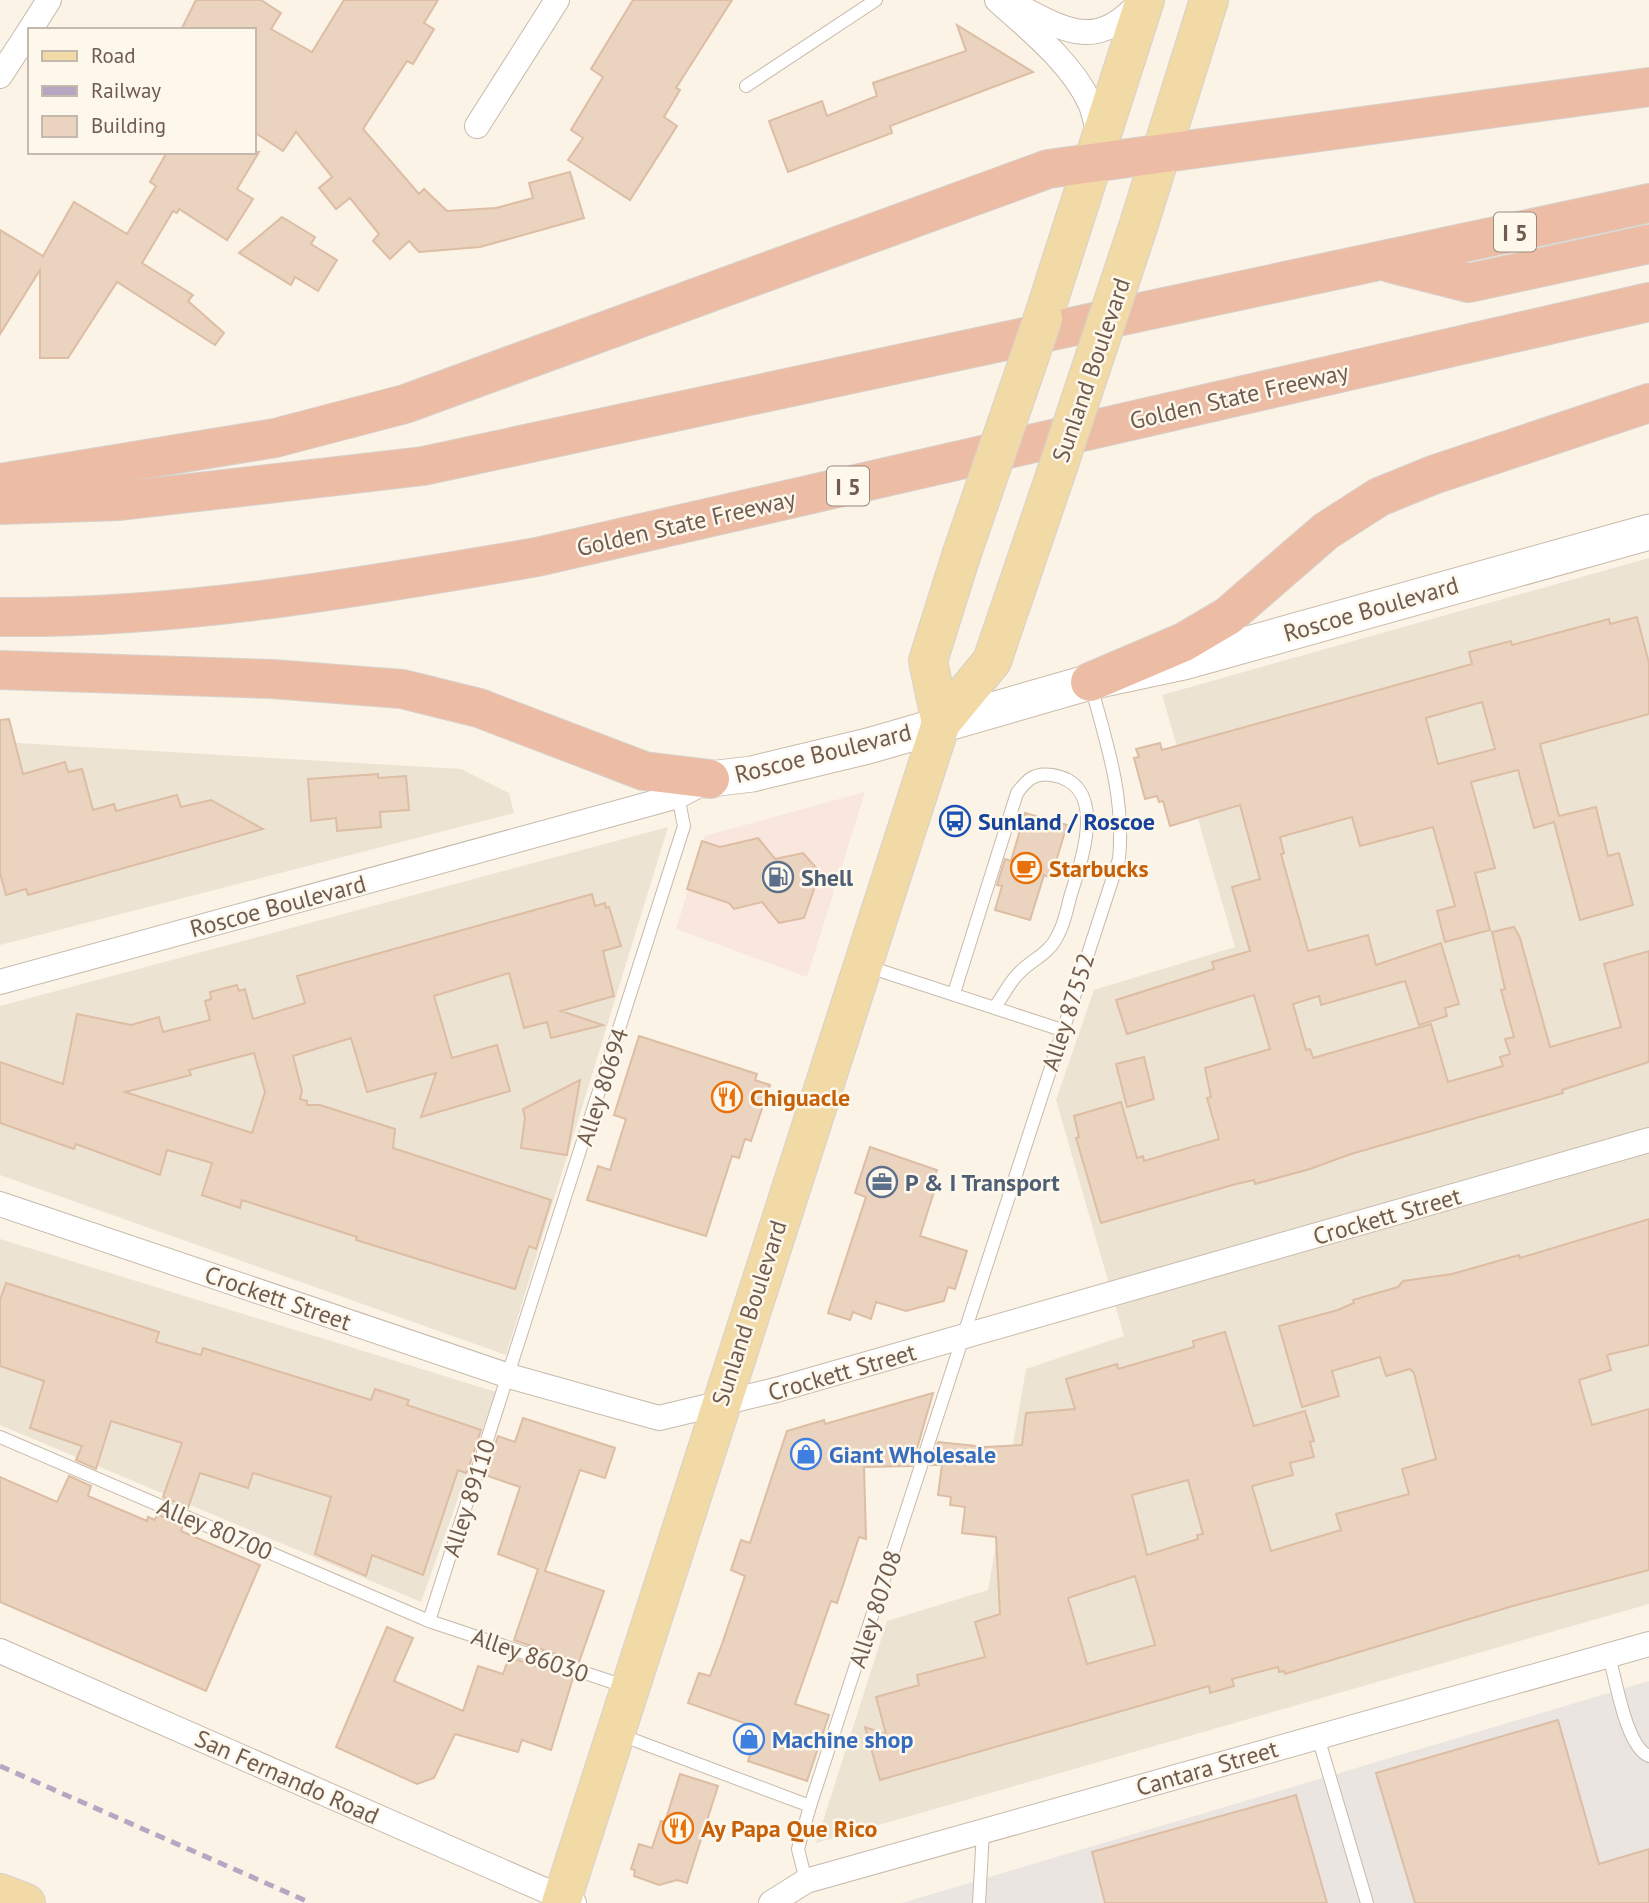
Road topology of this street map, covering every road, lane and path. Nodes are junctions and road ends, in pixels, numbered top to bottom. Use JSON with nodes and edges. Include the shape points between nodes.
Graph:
{"nodes":[{"id":1,"x":49,"y":0,"type":"edge"},
{"id":2,"x":557,"y":0,"type":"edge"},
{"id":3,"x":876,"y":0,"type":"edge"},
{"id":4,"x":997,"y":0,"type":"edge"},
{"id":5,"x":1006,"y":0,"type":"edge"},
{"id":6,"x":1143,"y":0,"type":"edge"},
{"id":7,"x":1209,"y":0,"type":"edge"},
{"id":8,"x":31,"y":28,"type":"edge"},
{"id":9,"x":28,"y":33,"type":"edge"},
{"id":10,"x":0,"y":76,"type":"edge"},
{"id":11,"x":746,"y":86,"type":"dead end"},
{"id":12,"x":1649,"y":87,"type":"edge"},
{"id":13,"x":477,"y":126,"type":"dead end"},
{"id":14,"x":1095,"y":150,"type":"junction"},
{"id":15,"x":1163,"y":152,"type":"junction"},
{"id":16,"x":1649,"y":203,"type":"edge"},
{"id":17,"x":1649,"y":244,"type":"edge"},
{"id":18,"x":1381,"y":261,"type":"junction"},
{"id":19,"x":1649,"y":302,"type":"edge"},
{"id":20,"x":1649,"y":403,"type":"edge"},
{"id":21,"x":0,"y":483,"type":"edge"},
{"id":22,"x":0,"y":505,"type":"edge"},
{"id":23,"x":1649,"y":532,"type":"edge"},
{"id":24,"x":0,"y":596,"type":"edge"},
{"id":25,"x":0,"y":617,"type":"edge"},
{"id":26,"x":37,"y":617,"type":"junction"},
{"id":27,"x":0,"y":670,"type":"edge"},
{"id":28,"x":1090,"y":682,"type":"junction"},
{"id":29,"x":941,"y":723,"type":"junction"},
{"id":30,"x":694,"y":788,"type":"junction"},
{"id":31,"x":864,"y":966,"type":"junction"},
{"id":32,"x":0,"y":982,"type":"edge"},
{"id":33,"x":954,"y":993,"type":"junction"},
{"id":34,"x":995,"y":1007,"type":"junction"},
{"id":35,"x":1062,"y":1030,"type":"junction"},
{"id":36,"x":1649,"y":1140,"type":"edge"},
{"id":37,"x":0,"y":1204,"type":"edge"},
{"id":38,"x":964,"y":1337,"type":"junction"},
{"id":39,"x":509,"y":1376,"type":"junction"},
{"id":40,"x":719,"y":1406,"type":"junction"},
{"id":41,"x":0,"y":1437,"type":"edge"},
{"id":42,"x":429,"y":1621,"type":"junction"},
{"id":43,"x":1649,"y":1644,"type":"edge"},
{"id":44,"x":0,"y":1651,"type":"edge"},
{"id":45,"x":1609,"y":1656,"type":"junction"},
{"id":46,"x":631,"y":1689,"type":"junction"},
{"id":47,"x":617,"y":1734,"type":"junction"},
{"id":48,"x":1318,"y":1737,"type":"junction"},
{"id":49,"x":1649,"y":1756,"type":"edge"},
{"id":50,"x":810,"y":1806,"type":"junction"},
{"id":51,"x":983,"y":1831,"type":"junction"},
{"id":52,"x":806,"y":1881,"type":"junction"},
{"id":53,"x":0,"y":1893,"type":"edge"},
{"id":54,"x":566,"y":1901,"type":"edge"},
{"id":55,"x":26,"y":1903,"type":"edge"},
{"id":56,"x":771,"y":1903,"type":"edge"},
{"id":57,"x":979,"y":1903,"type":"edge"},
{"id":58,"x":1367,"y":1903,"type":"edge"}],
"edges":[{"from":1,"to":8,"type":"street"},
{"from":2,"to":13,"type":"street"},
{"from":3,"to":11,"type":"lane"},
{"from":4,"to":14,"type":"street","via":[[1077,81],[1090,103]]},
{"from":5,"to":6,"type":"street","via":[[1067,32],[1095,34],[1125,19]]},
{"from":6,"to":14,"type":"main road","name":"Sunland Boulevard"},
{"from":7,"to":15,"type":"main road","name":"Sunland Boulevard"},
{"from":9,"to":10,"type":"street"},
{"from":12,"to":15,"type":"highway"},
{"from":14,"to":15,"type":"highway"},
{"from":14,"to":21,"type":"highway","via":[[405,404],[275,438]]},
{"from":14,"to":29,"type":"main road","name":"Sunland Boulevard","bridge":true,"via":[[928,661]]},
{"from":15,"to":29,"type":"main road","name":"Sunland Boulevard","bridge":true,"via":[[992,661]]},
{"from":16,"to":18,"type":"highway","number":"I 5"},
{"from":17,"to":18,"type":"highway","via":[[1469,283]]},
{"from":18,"to":22,"type":"highway","number":"I 5","via":[[423,466],[120,501]]},
{"from":19,"to":26,"type":"highway","name":"Golden State Freeway","number":"I 5","via":[[537,557],[361,587]]},
{"from":20,"to":28,"type":"highway","via":[[1380,497],[1326,530],[1228,616],[1184,642]]},
{"from":23,"to":28,"type":"main road","name":"Roscoe Boulevard","via":[[1184,662]]},
{"from":24,"to":26,"type":"highway"},
{"from":25,"to":26,"type":"highway","name":"Golden State Freeway","number":"I 5"},
{"from":27,"to":30,"type":"highway","via":[[272,679],[401,689],[479,708]]},
{"from":28,"to":29,"type":"main road","name":"Roscoe Boulevard"},
{"from":28,"to":35,"type":"lane","name":"Alley 87552","via":[[1117,780],[1120,848]]},
{"from":29,"to":30,"type":"main road","name":"Roscoe Boulevard"},
{"from":29,"to":31,"type":"main road","name":"Sunland Boulevard"},
{"from":30,"to":32,"type":"street","name":"Roscoe Boulevard"},
{"from":30,"to":39,"type":"lane","name":"Alley 80694"},
{"from":31,"to":33,"type":"lane"},
{"from":31,"to":40,"type":"main road","name":"Sunland Boulevard"},
{"from":33,"to":34,"type":"lane"},
{"from":33,"to":34,"type":"lane","via":[[1017,793],[1027,779],[1041,773],[1058,776],[1071,781],[1080,793],[1088,818],[1086,850],[1059,935],[1048,950],[1018,973]]},
{"from":34,"to":35,"type":"lane"},
{"from":35,"to":38,"type":"lane","name":"Alley 87552"},
{"from":36,"to":38,"type":"street","name":"Crockett Street"},
{"from":37,"to":39,"type":"street","name":"Crockett Street"},
{"from":38,"to":40,"type":"street","name":"Crockett Street"},
{"from":38,"to":50,"type":"lane","name":"Alley 80708"},
{"from":39,"to":40,"type":"street","name":"Crockett Street","via":[[659,1418]]},
{"from":39,"to":42,"type":"lane","name":"Alley 89110"},
{"from":40,"to":46,"type":"main road","name":"Sunland Boulevard"},
{"from":41,"to":42,"type":"lane","name":"Alley 80700"},
{"from":42,"to":46,"type":"lane","name":"Alley 86030"},
{"from":43,"to":45,"type":"street","name":"Cantara Street"},
{"from":44,"to":54,"type":"street","name":"San Fernando Road"},
{"from":45,"to":48,"type":"street","name":"Cantara Street"},
{"from":45,"to":49,"type":"lane","via":[[1632,1738]]},
{"from":46,"to":47,"type":"main road","name":"Sunland Boulevard"},
{"from":47,"to":50,"type":"lane"},
{"from":47,"to":54,"type":"main road","name":"Sunland Boulevard"},
{"from":48,"to":51,"type":"street","name":"Cantara Street"},
{"from":48,"to":58,"type":"lane"},
{"from":50,"to":52,"type":"lane","name":"Alley 80708","via":[[799,1849]]},
{"from":51,"to":52,"type":"street","name":"Cantara Street"},
{"from":51,"to":57,"type":"lane"},
{"from":52,"to":56,"type":"street","name":"Cantara Street"},
{"from":53,"to":55,"type":"main road"}]}
